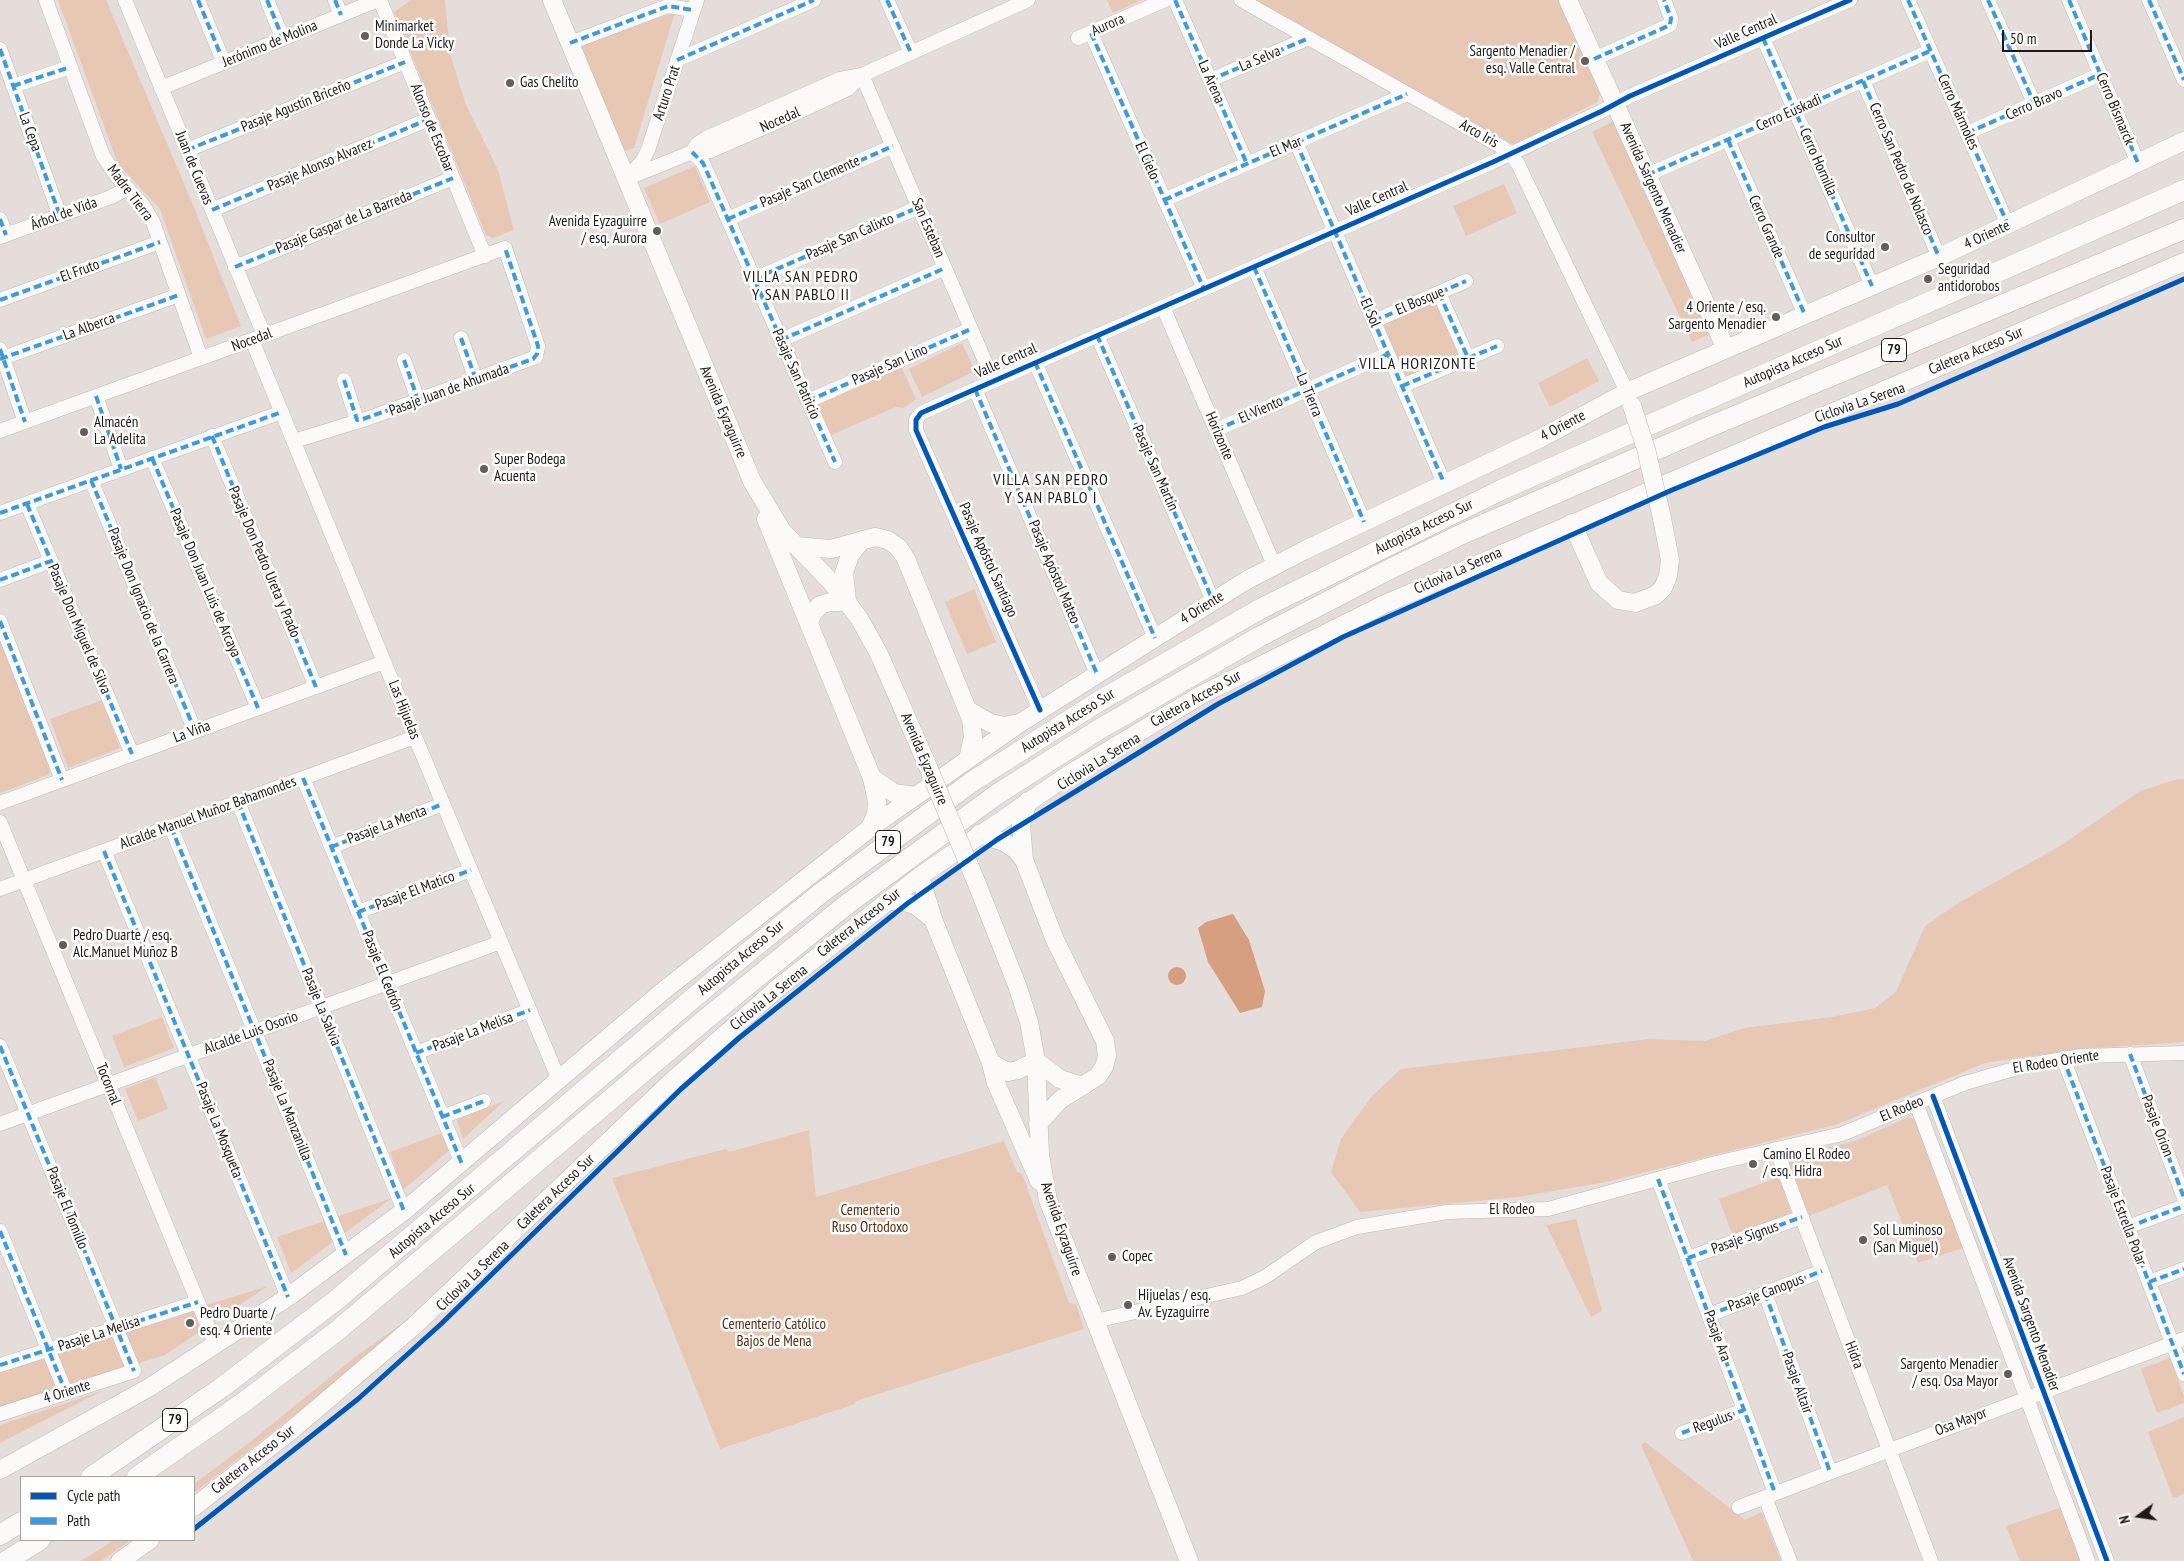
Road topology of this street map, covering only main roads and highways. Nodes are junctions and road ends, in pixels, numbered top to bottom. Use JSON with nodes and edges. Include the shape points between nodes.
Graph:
{"nodes":[{"id":1,"x":552,"y":0,"type":"edge"},
{"id":2,"x":1568,"y":0,"type":"edge"},
{"id":3,"x":2184,"y":141,"type":"edge"},
{"id":4,"x":2184,"y":190,"type":"edge"},
{"id":5,"x":2184,"y":229,"type":"edge"},
{"id":6,"x":2184,"y":262,"type":"edge"},
{"id":7,"x":1726,"y":349,"type":"junction"},
{"id":8,"x":1629,"y":399,"type":"junction"},
{"id":9,"x":752,"y":481,"type":"junction"},
{"id":10,"x":1572,"y":523,"type":"junction"},
{"id":11,"x":862,"y":540,"type":"junction"},
{"id":12,"x":796,"y":546,"type":"junction"},
{"id":13,"x":848,"y":602,"type":"junction"},
{"id":14,"x":809,"y":622,"type":"junction"},
{"id":15,"x":968,"y":710,"type":"junction"},
{"id":16,"x":1020,"y":723,"type":"junction"},
{"id":17,"x":968,"y":758,"type":"junction"},
{"id":18,"x":872,"y":778,"type":"junction"},
{"id":19,"x":915,"y":796,"type":"junction"},
{"id":20,"x":1028,"y":801,"type":"junction"},
{"id":21,"x":870,"y":828,"type":"junction"},
{"id":22,"x":979,"y":834,"type":"junction"},
{"id":23,"x":1024,"y":860,"type":"junction"},
{"id":24,"x":920,"y":876,"type":"junction"},
{"id":25,"x":887,"y":901,"type":"junction"},
{"id":26,"x":933,"y":919,"type":"junction"},
{"id":27,"x":1036,"y":1061,"type":"junction"},
{"id":28,"x":991,"y":1063,"type":"junction"},
{"id":29,"x":1083,"y":1086,"type":"junction"},
{"id":30,"x":1038,"y":1124,"type":"junction"},
{"id":31,"x":1046,"y":1192,"type":"junction"},
{"id":32,"x":0,"y":1470,"type":"edge"},
{"id":33,"x":94,"y":1474,"type":"edge"},
{"id":34,"x":138,"y":1476,"type":"edge"},
{"id":35,"x":195,"y":1506,"type":"edge"},
{"id":36,"x":20,"y":1510,"type":"edge"},
{"id":37,"x":0,"y":1520,"type":"edge"},
{"id":38,"x":20,"y":1523,"type":"edge"},
{"id":39,"x":0,"y":1535,"type":"edge"},
{"id":40,"x":38,"y":1541,"type":"edge"},
{"id":41,"x":149,"y":1541,"type":"edge"},
{"id":42,"x":6,"y":1561,"type":"edge"},
{"id":43,"x":120,"y":1561,"type":"edge"},
{"id":44,"x":1189,"y":1561,"type":"edge"}],
"edges":[{"from":1,"to":9,"type":"main road","name":"Avenida Eyzaguirre"},
{"from":2,"to":7,"type":"main road","name":"Avenida Sargento Menadier"},
{"from":3,"to":7,"type":"main road","name":"4 Oriente","via":[[2008,225]]},
{"from":4,"to":33,"type":"highway","name":"Autopista Acceso Sur","number":"79","via":[[1501,490],[1269,604],[1101,700],[973,781],[821,893],[335,1302],[221,1388]]},
{"from":5,"to":34,"type":"highway","name":"Autopista Acceso Sur","number":"79","via":[[1462,534],[1267,633],[1120,717],[996,795],[846,905],[346,1323],[244,1402]]},
{"from":6,"to":10,"type":"main road","name":"Caletera Acceso Sur"},
{"from":7,"to":8,"type":"main road","name":"4 Oriente"},
{"from":8,"to":10,"type":"main road","bridge":true,"via":[[1646,449],[1670,560],[1663,588],[1656,595],[1636,603],[1618,600],[1599,583]]},
{"from":8,"to":16,"type":"main road","name":"4 Oriente","via":[[1274,565]]},
{"from":9,"to":12,"type":"main road","name":"Avenida Eyzaguirre","via":[[770,514]]},
{"from":9,"to":14,"type":"main road"},
{"from":10,"to":20,"type":"main road","name":"Caletera Acceso Sur","via":[[1426,585],[1267,661],[1157,720]]},
{"from":11,"to":12,"type":"main road","via":[[831,549]]},
{"from":11,"to":13,"type":"main road","via":[[850,555],[844,573]]},
{"from":11,"to":15,"type":"main road","via":[[882,538],[903,553]]},
{"from":12,"to":13,"type":"main road","name":"Avenida Eyzaguirre"},
{"from":13,"to":14,"type":"main road","via":[[820,605]]},
{"from":13,"to":27,"type":"main road","name":"Avenida Eyzaguirre","bridge":true,"via":[[879,654],[977,884],[1024,1004]]},
{"from":14,"to":18,"type":"main road"},
{"from":15,"to":16,"type":"main road","via":[[993,724]]},
{"from":15,"to":17,"type":"main road","via":[[973,737]]},
{"from":16,"to":17,"type":"main road","name":"4 Oriente"},
{"from":17,"to":19,"type":"main road"},
{"from":18,"to":19,"type":"main road","via":[[894,793]]},
{"from":18,"to":21,"type":"main road","via":[[877,802]]},
{"from":19,"to":21,"type":"main road"},
{"from":20,"to":22,"type":"main road","name":"Caletera Acceso Sur"},
{"from":20,"to":23,"type":"main road","via":[[1021,825]]},
{"from":21,"to":32,"type":"main road","via":[[716,948],[462,1164],[346,1255],[216,1346],[97,1418]]},
{"from":22,"to":23,"type":"main road","via":[[1004,842]]},
{"from":22,"to":24,"type":"main road","name":"Caletera Acceso Sur"},
{"from":23,"to":29,"type":"main road","via":[[1062,954],[1104,1041],[1107,1056],[1104,1066],[1094,1080]]},
{"from":24,"to":25,"type":"main road","name":"Caletera Acceso Sur"},
{"from":24,"to":26,"type":"main road"},
{"from":25,"to":26,"type":"main road","via":[[915,906]]},
{"from":25,"to":35,"type":"main road","name":"Caletera Acceso Sur","via":[[726,1032],[468,1277],[384,1352]]},
{"from":26,"to":28,"type":"main road"},
{"from":27,"to":28,"type":"main road","via":[[1008,1072]]},
{"from":27,"to":29,"type":"main road","via":[[1060,1079]]},
{"from":27,"to":30,"type":"main road","name":"Avenida Eyzaguirre"},
{"from":28,"to":31,"type":"main road","via":[[1022,1146]]},
{"from":29,"to":30,"type":"main road","via":[[1060,1100]]},
{"from":30,"to":31,"type":"main road","name":"Avenida Eyzaguirre"},
{"from":31,"to":44,"type":"main road","name":"Avenida Eyzaguirre"},
{"from":36,"to":37,"type":"highway"},
{"from":38,"to":39,"type":"highway"},
{"from":40,"to":42,"type":"highway"},
{"from":41,"to":43,"type":"main road"}]}
